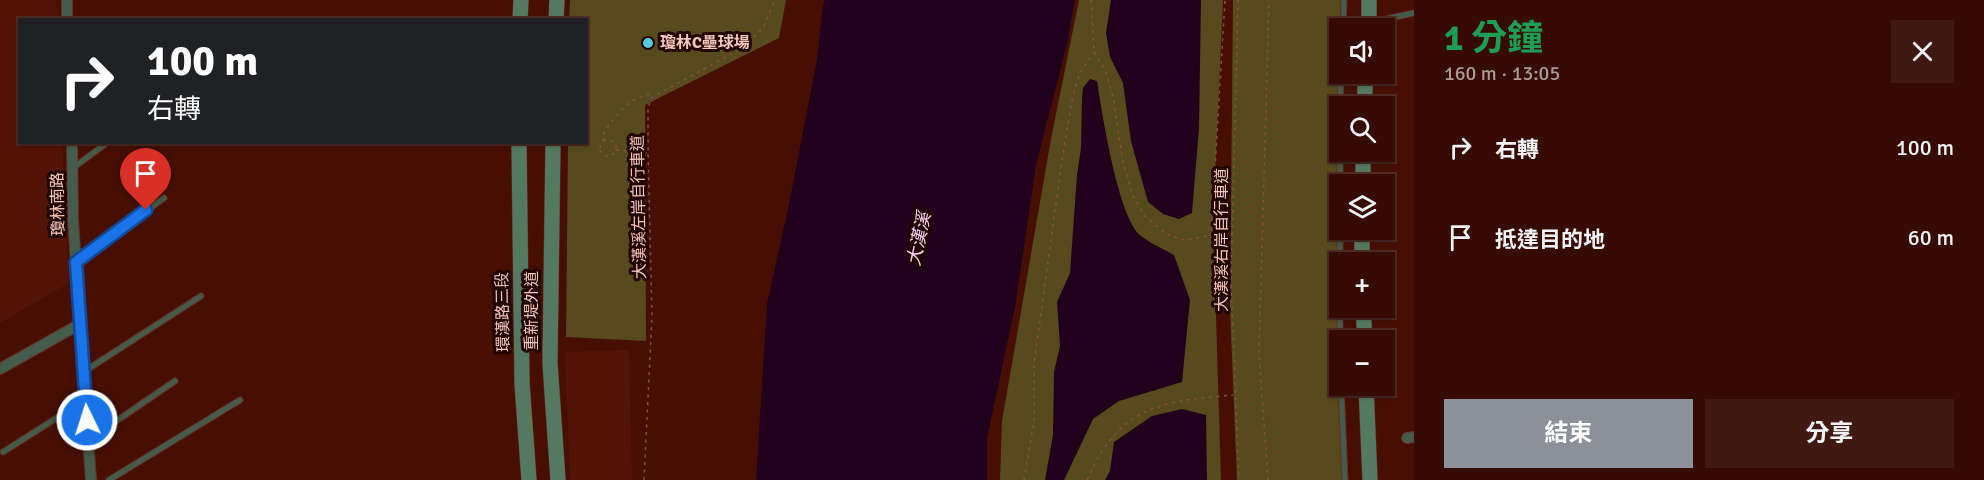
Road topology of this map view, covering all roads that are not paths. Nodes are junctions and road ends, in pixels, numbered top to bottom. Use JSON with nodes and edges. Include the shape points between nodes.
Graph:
{"nodes":[{"id":1,"x":67,"y":0,"type":"edge"},
{"id":2,"x":521,"y":0,"type":"edge"},
{"id":3,"x":556,"y":0,"type":"edge"},
{"id":4,"x":1344,"y":0,"type":"edge"},
{"id":5,"x":1369,"y":0,"type":"edge"},
{"id":6,"x":1414,"y":12,"type":"edge"},
{"id":7,"x":68,"y":18,"type":"edge"},
{"id":8,"x":520,"y":18,"type":"edge"},
{"id":9,"x":556,"y":18,"type":"edge"},
{"id":10,"x":1343,"y":18,"type":"edge"},
{"id":11,"x":1369,"y":18,"type":"edge"},
{"id":12,"x":1395,"y":18,"type":"edge"},
{"id":13,"x":72,"y":144,"type":"edge"},
{"id":14,"x":105,"y":144,"type":"edge"},
{"id":15,"x":519,"y":144,"type":"edge"},
{"id":16,"x":553,"y":144,"type":"edge"},
{"id":17,"x":1340,"y":162,"type":"edge"},
{"id":18,"x":73,"y":168,"type":"junction"},
{"id":19,"x":164,"y":198,"type":"dead end"},
{"id":20,"x":76,"y":262,"type":"junction"},
{"id":21,"x":201,"y":296,"type":"dead end"},
{"id":22,"x":80,"y":324,"type":"junction"},
{"id":23,"x":1340,"y":330,"type":"edge"},
{"id":24,"x":0,"y":369,"type":"edge"},
{"id":25,"x":83,"y":372,"type":"junction"},
{"id":26,"x":175,"y":381,"type":"dead end"},
{"id":27,"x":1341,"y":396,"type":"edge"},
{"id":28,"x":1366,"y":396,"type":"edge"},
{"id":29,"x":85,"y":400,"type":"junction"},
{"id":30,"x":240,"y":400,"type":"dead end"},
{"id":31,"x":88,"y":440,"type":"junction"},
{"id":32,"x":3,"y":452,"type":"dead end"},
{"id":33,"x":91,"y":480,"type":"edge"},
{"id":34,"x":109,"y":480,"type":"edge"},
{"id":35,"x":529,"y":480,"type":"edge"},
{"id":36,"x":558,"y":480,"type":"edge"},
{"id":37,"x":1345,"y":480,"type":"edge"},
{"id":38,"x":1370,"y":480,"type":"edge"}],
"edges":[{"from":1,"to":7,"type":"street"},
{"from":2,"to":8,"type":"street"},
{"from":3,"to":9,"type":"street"},
{"from":4,"to":10,"type":"lane"},
{"from":5,"to":11,"type":"street"},
{"from":6,"to":12,"type":"lane"},
{"from":13,"to":18,"type":"street","name":"瓊林南路"},
{"from":14,"to":18,"type":"lane"},
{"from":15,"to":35,"type":"street","name":"環漢路三段","via":[[522,383]]},
{"from":16,"to":36,"type":"street","name":"重新堤外道","via":[[550,363]]},
{"from":17,"to":23,"type":"lane"},
{"from":18,"to":20,"type":"street","name":"瓊林南路"},
{"from":19,"to":20,"type":"lane"},
{"from":20,"to":22,"type":"street","name":"瓊林南路"},
{"from":21,"to":25,"type":"lane"},
{"from":22,"to":24,"type":"street"},
{"from":22,"to":25,"type":"street","name":"瓊林南路"},
{"from":25,"to":29,"type":"street","name":"瓊林南路"},
{"from":26,"to":31,"type":"lane"},
{"from":27,"to":37,"type":"lane"},
{"from":28,"to":38,"type":"street"},
{"from":29,"to":31,"type":"street","name":"瓊林南路"},
{"from":29,"to":32,"type":"lane"},
{"from":30,"to":34,"type":"lane"},
{"from":31,"to":33,"type":"street","name":"瓊林南路"}]}
